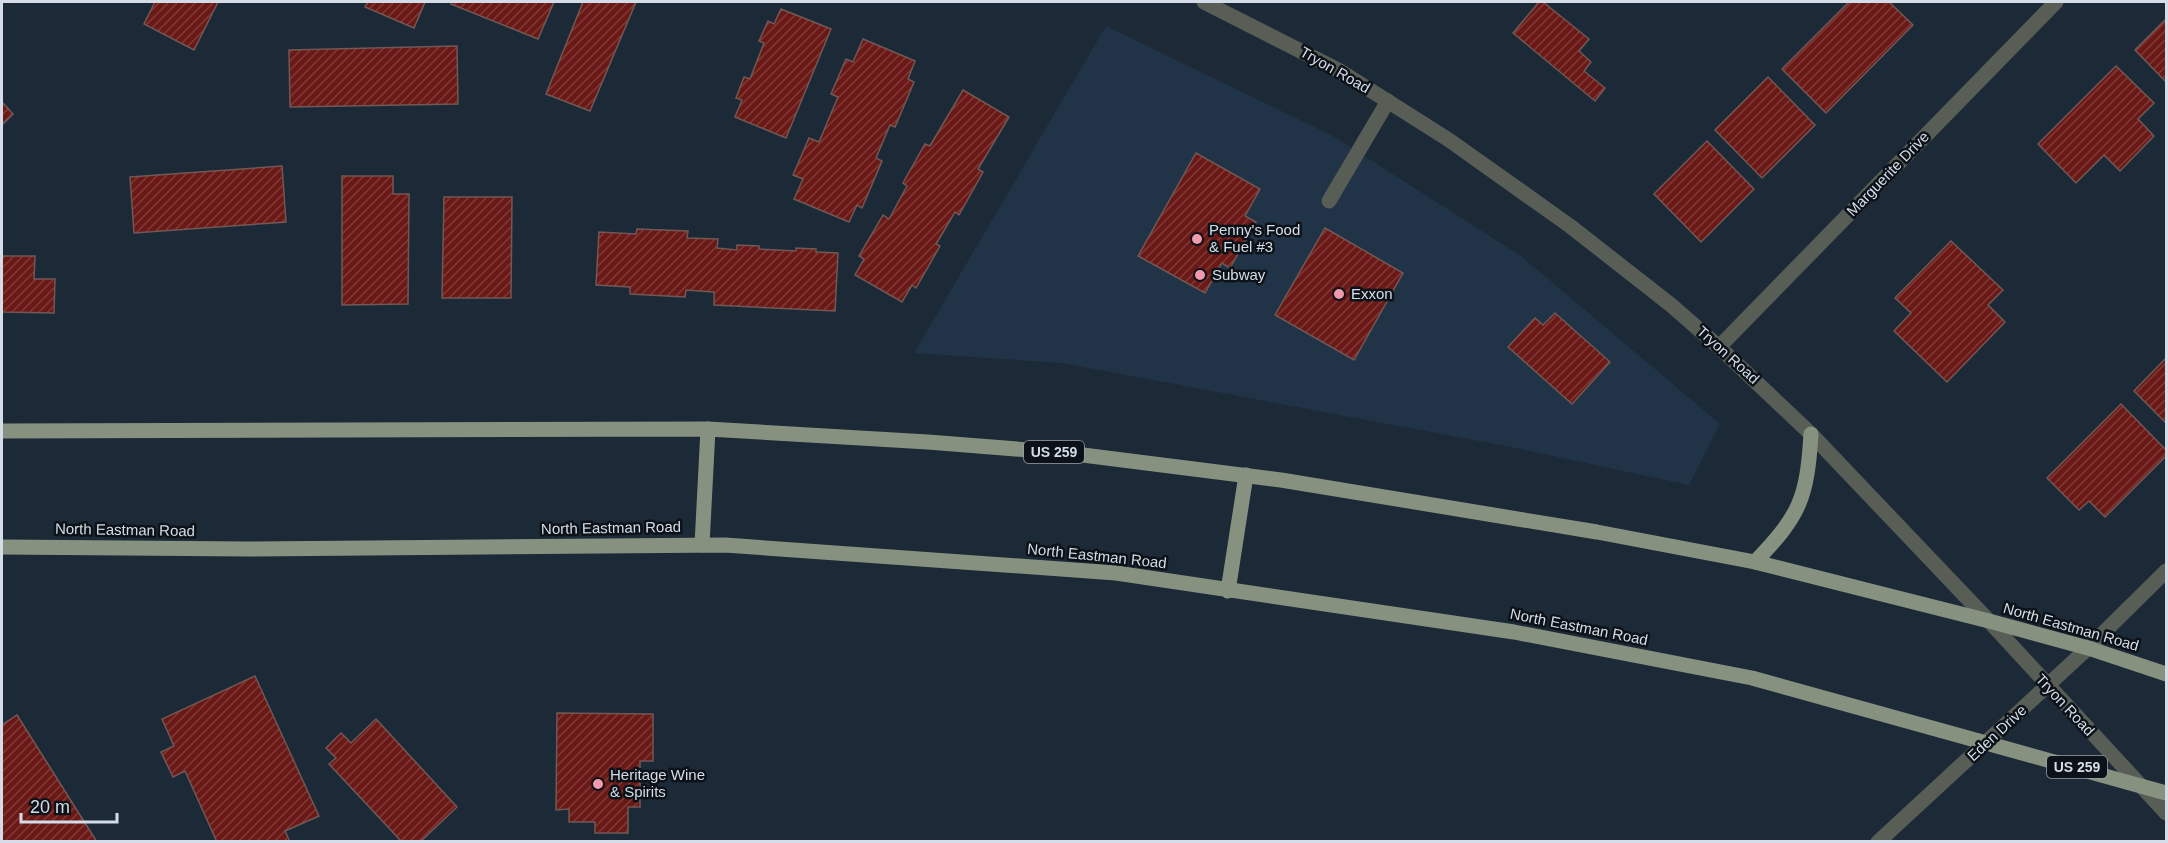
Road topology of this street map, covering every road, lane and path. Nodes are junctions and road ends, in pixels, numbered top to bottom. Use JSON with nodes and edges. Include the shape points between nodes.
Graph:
{"nodes":[{"id":1,"x":1204,"y":2,"type":"edge"},
{"id":2,"x":2056,"y":2,"type":"edge"},
{"id":3,"x":1388,"y":101,"type":"junction"},
{"id":4,"x":1329,"y":201,"type":"dead end"},
{"id":5,"x":1719,"y":346,"type":"junction"},
{"id":6,"x":708,"y":429,"type":"junction"},
{"id":7,"x":2,"y":431,"type":"edge"},
{"id":8,"x":1811,"y":434,"type":"junction"},
{"id":9,"x":1246,"y":475,"type":"junction"},
{"id":10,"x":702,"y":545,"type":"junction"},
{"id":11,"x":2,"y":547,"type":"edge"},
{"id":12,"x":1755,"y":562,"type":"junction"},
{"id":13,"x":2166,"y":572,"type":"edge"},
{"id":14,"x":1228,"y":591,"type":"junction"},
{"id":15,"x":1989,"y":621,"type":"junction"},
{"id":16,"x":2088,"y":648,"type":"junction"},
{"id":17,"x":2166,"y":675,"type":"edge"},
{"id":18,"x":2047,"y":686,"type":"junction"},
{"id":19,"x":1987,"y":743,"type":"junction"},
{"id":20,"x":2140,"y":784,"type":"junction"},
{"id":21,"x":2166,"y":793,"type":"edge"},
{"id":22,"x":2166,"y":813,"type":"edge"},
{"id":23,"x":1878,"y":842,"type":"edge"}],
"edges":[{"from":1,"to":3,"type":"street","name":"Tryon Road","via":[[1322,62]]},
{"from":2,"to":5,"type":"street","name":"Marguerite Drive"},
{"from":3,"to":4,"type":"street"},
{"from":3,"to":5,"type":"street","name":"Tryon Road","via":[[1515,185],[1624,267]]},
{"from":5,"to":8,"type":"street","name":"Tryon Road"},
{"from":6,"to":7,"type":"main road","name":"North Eastman Road","number":"US 259"},
{"from":6,"to":9,"type":"main road","name":"North Eastman Road","number":"US 259","via":[[1067,453]]},
{"from":6,"to":10,"type":"main road"},
{"from":8,"to":12,"type":"main road","via":[[1803,498],[1792,519]]},
{"from":8,"to":15,"type":"street","name":"Tryon Road"},
{"from":9,"to":12,"type":"main road","name":"North Eastman Road","number":"US 259"},
{"from":9,"to":14,"type":"main road"},
{"from":10,"to":11,"type":"main road","name":"North Eastman Road","number":"US 259"},
{"from":10,"to":14,"type":"main road","name":"North Eastman Road","number":"US 259","via":[[1116,573]]},
{"from":12,"to":15,"type":"main road","name":"North Eastman Road","number":"US 259"},
{"from":13,"to":16,"type":"street","name":"Eden Drive"},
{"from":14,"to":19,"type":"main road","name":"North Eastman Road","number":"US 259","via":[[1514,632],[1752,678]]},
{"from":15,"to":16,"type":"main road","name":"North Eastman Road","number":"US 259"},
{"from":15,"to":18,"type":"street","name":"Tryon Road"},
{"from":16,"to":17,"type":"main road","name":"North Eastman Road","number":"US 259"},
{"from":16,"to":18,"type":"street","name":"Eden Drive"},
{"from":18,"to":19,"type":"street","name":"Eden Drive"},
{"from":18,"to":20,"type":"street","name":"Tryon Road"},
{"from":19,"to":20,"type":"main road","name":"North Eastman Road","number":"US 259"},
{"from":19,"to":23,"type":"street","name":"Eden Drive"},
{"from":20,"to":21,"type":"main road","name":"North Eastman Road","number":"US 259"},
{"from":20,"to":22,"type":"street","name":"Tryon Road"}]}
